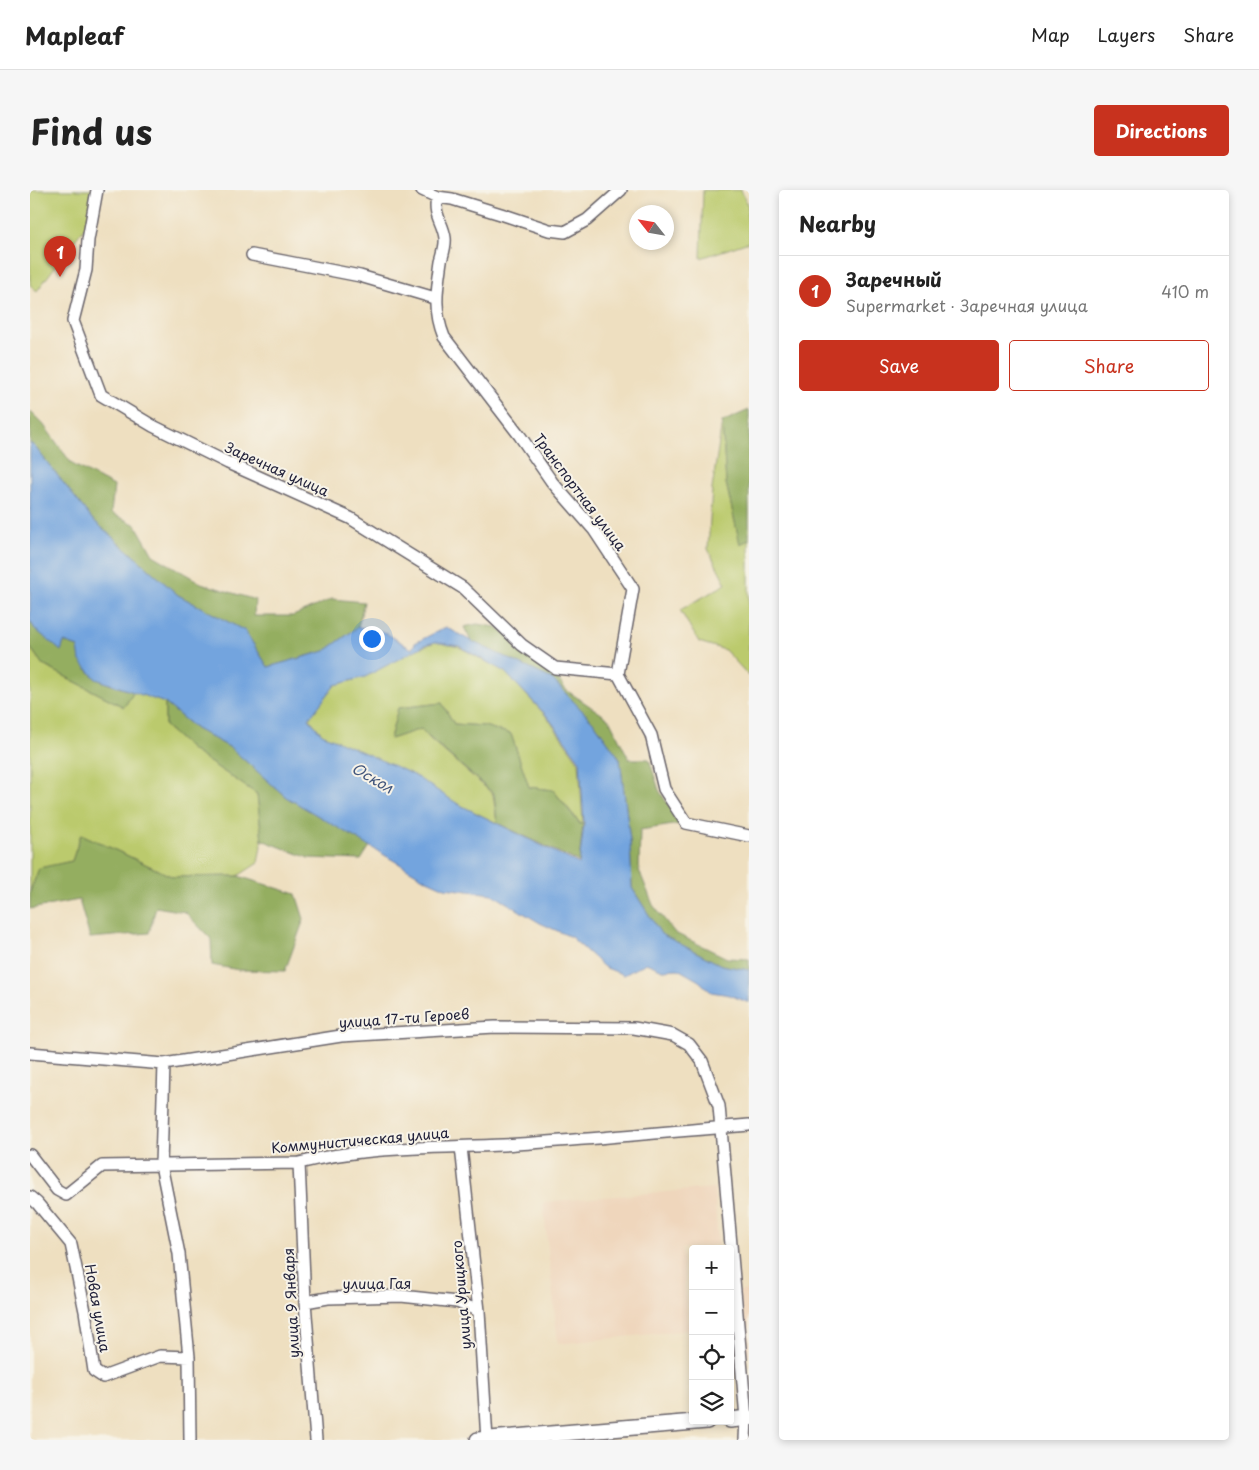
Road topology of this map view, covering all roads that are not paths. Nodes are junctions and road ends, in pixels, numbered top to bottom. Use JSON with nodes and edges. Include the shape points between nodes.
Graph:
{"nodes":[{"id":1,"x":97,"y":190,"type":"edge"},
{"id":2,"x":422,"y":190,"type":"edge"},
{"id":3,"x":621,"y":190,"type":"edge"},
{"id":4,"x":437,"y":197,"type":"junction"},
{"id":5,"x":252,"y":255,"type":"dead end"},
{"id":6,"x":436,"y":298,"type":"junction"},
{"id":7,"x":618,"y":674,"type":"junction"},
{"id":8,"x":749,"y":836,"type":"edge"},
{"id":9,"x":30,"y":1053,"type":"edge"},
{"id":10,"x":164,"y":1064,"type":"junction"},
{"id":11,"x":749,"y":1125,"type":"edge"},
{"id":12,"x":721,"y":1127,"type":"junction"},
{"id":13,"x":461,"y":1147,"type":"junction"},
{"id":14,"x":30,"y":1155,"type":"edge"},
{"id":15,"x":299,"y":1163,"type":"junction"},
{"id":16,"x":161,"y":1165,"type":"junction"},
{"id":17,"x":30,"y":1197,"type":"edge"},
{"id":18,"x":305,"y":1302,"type":"junction"},
{"id":19,"x":479,"y":1311,"type":"junction"},
{"id":20,"x":189,"y":1357,"type":"junction"},
{"id":21,"x":748,"y":1418,"type":"edge"},
{"id":22,"x":734,"y":1420,"type":"edge"},
{"id":23,"x":689,"y":1423,"type":"edge"},
{"id":24,"x":609,"y":1434,"type":"edge"},
{"id":25,"x":190,"y":1440,"type":"edge"},
{"id":26,"x":316,"y":1440,"type":"edge"},
{"id":27,"x":484,"y":1440,"type":"edge"},
{"id":28,"x":745,"y":1440,"type":"edge"}],
"edges":[{"from":1,"to":7,"type":"street","name":"Заречная улица","via":[[86,270],[73,321],[101,395],[153,426],[350,518],[463,588],[522,645],[555,668]]},
{"from":2,"to":4,"type":"street"},
{"from":3,"to":4,"type":"street","via":[[587,220],[565,232]]},
{"from":4,"to":6,"type":"street","name":"Транспортная улица","via":[[435,206],[445,238]]},
{"from":5,"to":6,"type":"street","via":[[360,276]]},
{"from":6,"to":7,"type":"street","name":"Транспортная улица","via":[[444,337],[552,482],[594,530],[633,590]]},
{"from":7,"to":8,"type":"street","via":[[651,735],[664,789],[686,823]]},
{"from":9,"to":10,"type":"street","name":"улица 17-ти Героев"},
{"from":10,"to":12,"type":"street","name":"улица 17-ти Героев","via":[[341,1036],[398,1032],[495,1027],[651,1030],[673,1035],[689,1044],[702,1061],[719,1106]]},
{"from":10,"to":16,"type":"street"},
{"from":11,"to":12,"type":"street","name":"Коммунистическая улица"},
{"from":12,"to":13,"type":"street","name":"Коммунистическая улица"},
{"from":12,"to":21,"type":"street","name":"улица 17-ти Героев"},
{"from":13,"to":15,"type":"street","name":"Коммунистическая улица","via":[[329,1155]]},
{"from":13,"to":19,"type":"street","name":"улица Урицкого"},
{"from":14,"to":16,"type":"street","name":"Коммунистическая улица","via":[[58,1190],[66,1195],[102,1166]]},
{"from":15,"to":16,"type":"street","name":"Коммунистическая улица"},
{"from":15,"to":18,"type":"street","name":"улица 9 Января"},
{"from":16,"to":20,"type":"street","via":[[179,1254]]},
{"from":17,"to":20,"type":"street","name":"Новая улица","via":[[71,1244],[94,1371],[103,1376],[160,1356]]},
{"from":18,"to":19,"type":"street","name":"улица Гая","via":[[328,1298],[401,1296],[457,1302]]},
{"from":18,"to":26,"type":"street","name":"улица 9 Января"},
{"from":19,"to":27,"type":"street","name":"улица Урицкого"},
{"from":20,"to":25,"type":"street"},
{"from":21,"to":22,"type":"main road"},
{"from":21,"to":28,"type":"street","name":"улица 17-ти Героев"},
{"from":23,"to":24,"type":"main road"},
{"from":24,"to":27,"type":"main road"}]}
